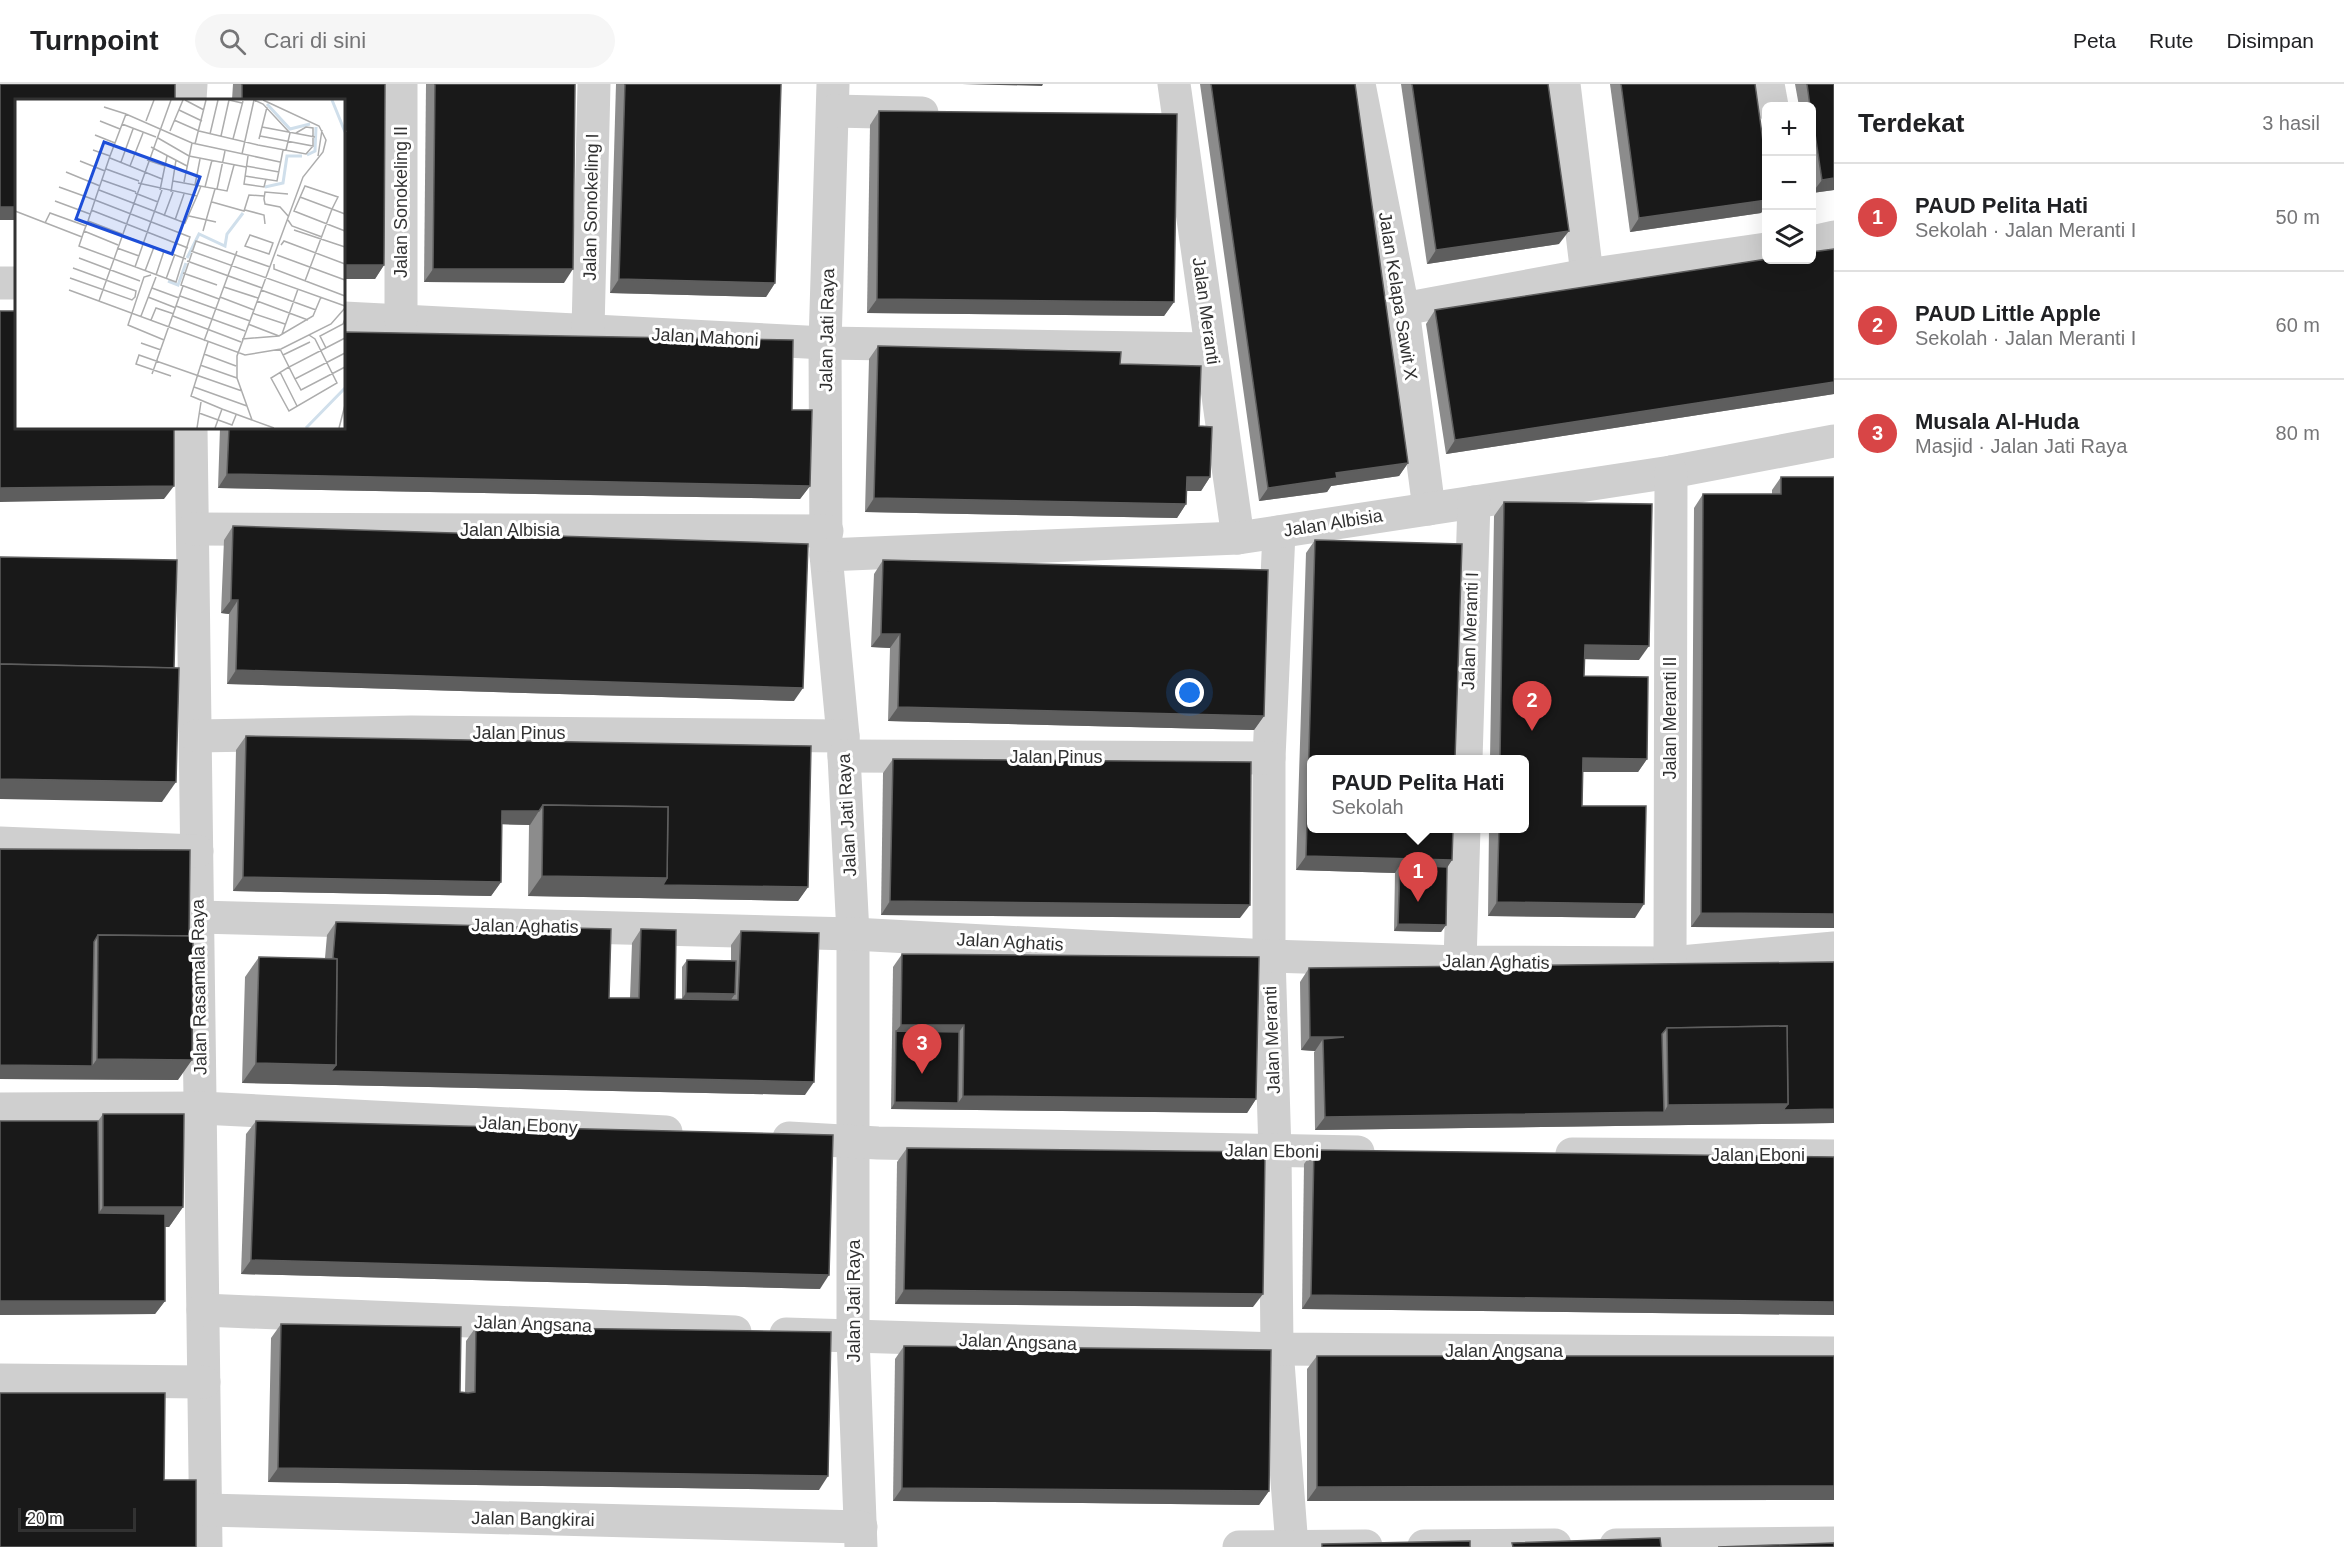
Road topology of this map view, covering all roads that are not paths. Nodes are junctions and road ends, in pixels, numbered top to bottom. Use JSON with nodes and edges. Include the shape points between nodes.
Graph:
{"nodes":[{"id":1,"x":401,"y":84,"type":"edge"},
{"id":2,"x":594,"y":84,"type":"edge"},
{"id":3,"x":1174,"y":84,"type":"edge"},
{"id":4,"x":1359,"y":84,"type":"edge"},
{"id":5,"x":1564,"y":84,"type":"edge"},
{"id":6,"x":1768,"y":84,"type":"edge"},
{"id":7,"x":834,"y":98,"type":"edge"},
{"id":8,"x":1771,"y":102,"type":"edge"},
{"id":9,"x":955,"y":114,"type":"edge"},
{"id":10,"x":1143,"y":117,"type":"edge"},
{"id":11,"x":1178,"y":117,"type":"junction"},
{"id":12,"x":1834,"y":237,"type":"edge"},
{"id":13,"x":1816,"y":241,"type":"edge"},
{"id":14,"x":1762,"y":250,"type":"edge"},
{"id":15,"x":1587,"y":274,"type":"junction"},
{"id":16,"x":1403,"y":309,"type":"junction"},
{"id":17,"x":345,"y":318,"type":"edge"},
{"id":18,"x":401,"y":320,"type":"junction"},
{"id":19,"x":588,"y":330,"type":"junction"},
{"id":20,"x":825,"y":343,"type":"junction"},
{"id":21,"x":1211,"y":349,"type":"junction"},
{"id":22,"x":191,"y":429,"type":"edge"},
{"id":23,"x":1834,"y":441,"type":"edge"},
{"id":24,"x":1671,"y":472,"type":"junction"},
{"id":25,"x":1474,"y":502,"type":"junction"},
{"id":26,"x":1429,"y":508,"type":"junction"},
{"id":27,"x":1279,"y":532,"type":"junction"},
{"id":28,"x":1238,"y":538,"type":"junction"},
{"id":29,"x":827,"y":543,"type":"junction"},
{"id":30,"x":193,"y":544,"type":"junction"},
{"id":31,"x":159,"y":560,"type":"edge"},
{"id":32,"x":196,"y":736,"type":"junction"},
{"id":33,"x":843,"y":746,"type":"junction"},
{"id":34,"x":1466,"y":755,"type":"edge"},
{"id":35,"x":1269,"y":758,"type":"junction"},
{"id":36,"x":1464,"y":833,"type":"edge"},
{"id":37,"x":0,"y":843,"type":"edge"},
{"id":38,"x":197,"y":851,"type":"junction"},
{"id":39,"x":198,"y":917,"type":"junction"},
{"id":40,"x":854,"y":934,"type":"junction"},
{"id":41,"x":1828,"y":948,"type":"edge"},
{"id":42,"x":1269,"y":956,"type":"junction"},
{"id":43,"x":1460,"y":962,"type":"junction"},
{"id":44,"x":1670,"y":963,"type":"junction"},
{"id":45,"x":201,"y":1108,"type":"junction"},
{"id":46,"x":0,"y":1109,"type":"edge"},
{"id":47,"x":700,"y":1134,"type":"edge"},
{"id":48,"x":759,"y":1137,"type":"edge"},
{"id":49,"x":854,"y":1142,"type":"junction"},
{"id":50,"x":1275,"y":1152,"type":"junction"},
{"id":51,"x":1383,"y":1152,"type":"edge"},
{"id":52,"x":1537,"y":1154,"type":"edge"},
{"id":53,"x":1834,"y":1156,"type":"edge"},
{"id":54,"x":203,"y":1310,"type":"junction"},
{"id":55,"x":853,"y":1337,"type":"junction"},
{"id":56,"x":1277,"y":1349,"type":"junction"},
{"id":57,"x":1834,"y":1353,"type":"edge"},
{"id":58,"x":0,"y":1380,"type":"edge"},
{"id":59,"x":204,"y":1382,"type":"junction"},
{"id":60,"x":206,"y":1510,"type":"junction"},
{"id":61,"x":861,"y":1537,"type":"edge"},
{"id":62,"x":1834,"y":1543,"type":"edge"},
{"id":63,"x":1479,"y":1546,"type":"edge"},
{"id":64,"x":1683,"y":1546,"type":"edge"},
{"id":65,"x":206,"y":1547,"type":"edge"},
{"id":66,"x":1239,"y":1547,"type":"edge"},
{"id":67,"x":1292,"y":1547,"type":"edge"}],
"edges":[{"from":1,"to":18,"type":"street","name":"Jalan Sonokeling II"},
{"from":2,"to":19,"type":"street","name":"Jalan Sonokeling I"},
{"from":3,"to":11,"type":"street","name":"Jalan Meranti"},
{"from":4,"to":16,"type":"street","name":"Jalan Kelapa Sawit X"},
{"from":5,"to":15,"type":"street"},
{"from":6,"to":8,"type":"street"},
{"from":7,"to":9,"type":"street"},
{"from":7,"to":20,"type":"street","name":"Jalan Jati Raya"},
{"from":10,"to":11,"type":"street"},
{"from":11,"to":21,"type":"street","name":"Jalan Meranti"},
{"from":12,"to":13,"type":"street"},
{"from":14,"to":15,"type":"street"},
{"from":15,"to":16,"type":"street"},
{"from":16,"to":26,"type":"street","name":"Jalan Kelapa Sawit X"},
{"from":17,"to":18,"type":"street","name":"Jalan Mahoni"},
{"from":18,"to":19,"type":"street","name":"Jalan Mahoni"},
{"from":19,"to":20,"type":"street","name":"Jalan Mahoni"},
{"from":20,"to":21,"type":"street","name":"Jalan Mahoni"},
{"from":20,"to":29,"type":"street","name":"Jalan Jati Raya"},
{"from":21,"to":28,"type":"street","name":"Jalan Meranti"},
{"from":22,"to":30,"type":"street","name":"Jalan Rasamala Raya"},
{"from":23,"to":24,"type":"street","name":"Jalan Albisia"},
{"from":24,"to":25,"type":"street","name":"Jalan Albisia"},
{"from":24,"to":44,"type":"street","name":"Jalan Meranti II"},
{"from":25,"to":26,"type":"street","name":"Jalan Albisia"},
{"from":25,"to":34,"type":"street","name":"Jalan Meranti I"},
{"from":26,"to":27,"type":"street","name":"Jalan Albisia"},
{"from":27,"to":28,"type":"street","name":"Jalan Albisia"},
{"from":27,"to":35,"type":"street","name":"Jalan Meranti"},
{"from":28,"to":29,"type":"street","name":"Jalan Albisia"},
{"from":29,"to":30,"type":"street","name":"Jalan Albisia"},
{"from":29,"to":33,"type":"street","name":"Jalan Jati Raya"},
{"from":30,"to":31,"type":"street","name":"Jalan Albisia"},
{"from":30,"to":32,"type":"street","name":"Jalan Rasamala Raya"},
{"from":32,"to":33,"type":"street","name":"Jalan Pinus","via":[[411,732]]},
{"from":32,"to":38,"type":"street","name":"Jalan Rasamala Raya"},
{"from":33,"to":35,"type":"street","name":"Jalan Pinus"},
{"from":33,"to":40,"type":"street","name":"Jalan Jati Raya"},
{"from":35,"to":42,"type":"street","name":"Jalan Meranti"},
{"from":36,"to":43,"type":"street"},
{"from":37,"to":38,"type":"street"},
{"from":38,"to":39,"type":"street","name":"Jalan Rasamala Raya"},
{"from":39,"to":40,"type":"street","name":"Jalan Aghatis"},
{"from":39,"to":45,"type":"street","name":"Jalan Rasamala Raya"},
{"from":40,"to":42,"type":"street","name":"Jalan Aghatis"},
{"from":40,"to":49,"type":"street","name":"Jalan Jati Raya"},
{"from":41,"to":44,"type":"street","name":"Jalan Aghatis"},
{"from":42,"to":43,"type":"street","name":"Jalan Aghatis"},
{"from":42,"to":50,"type":"street","name":"Jalan Meranti"},
{"from":43,"to":44,"type":"street","name":"Jalan Aghatis"},
{"from":45,"to":46,"type":"street","name":"Jalan Ebony"},
{"from":45,"to":47,"type":"street","name":"Jalan Ebony"},
{"from":45,"to":54,"type":"street","name":"Jalan Rasamala Raya"},
{"from":48,"to":49,"type":"street"},
{"from":49,"to":50,"type":"street","name":"Jalan Eboni"},
{"from":49,"to":55,"type":"street","name":"Jalan Jati Raya"},
{"from":50,"to":51,"type":"street","name":"Jalan Eboni"},
{"from":50,"to":56,"type":"street","name":"Jalan Meranti"},
{"from":52,"to":53,"type":"street","name":"Jalan Eboni"},
{"from":54,"to":55,"type":"street","name":"Jalan Angsana"},
{"from":54,"to":59,"type":"street","name":"Jalan Rasamala Raya"},
{"from":55,"to":56,"type":"street","name":"Jalan Angsana"},
{"from":55,"to":61,"type":"street","name":"Jalan Jati Raya"},
{"from":56,"to":57,"type":"street","name":"Jalan Angsana"},
{"from":56,"to":67,"type":"street","name":"Jalan Meranti"},
{"from":58,"to":59,"type":"street"},
{"from":59,"to":60,"type":"street","name":"Jalan Rasamala Raya"},
{"from":60,"to":61,"type":"street","name":"Jalan Bangkirai"},
{"from":60,"to":65,"type":"street","name":"Jalan Rasamala Raya"},
{"from":62,"to":64,"type":"street"},
{"from":63,"to":64,"type":"street"},
{"from":63,"to":67,"type":"street"},
{"from":66,"to":67,"type":"street"}]}
